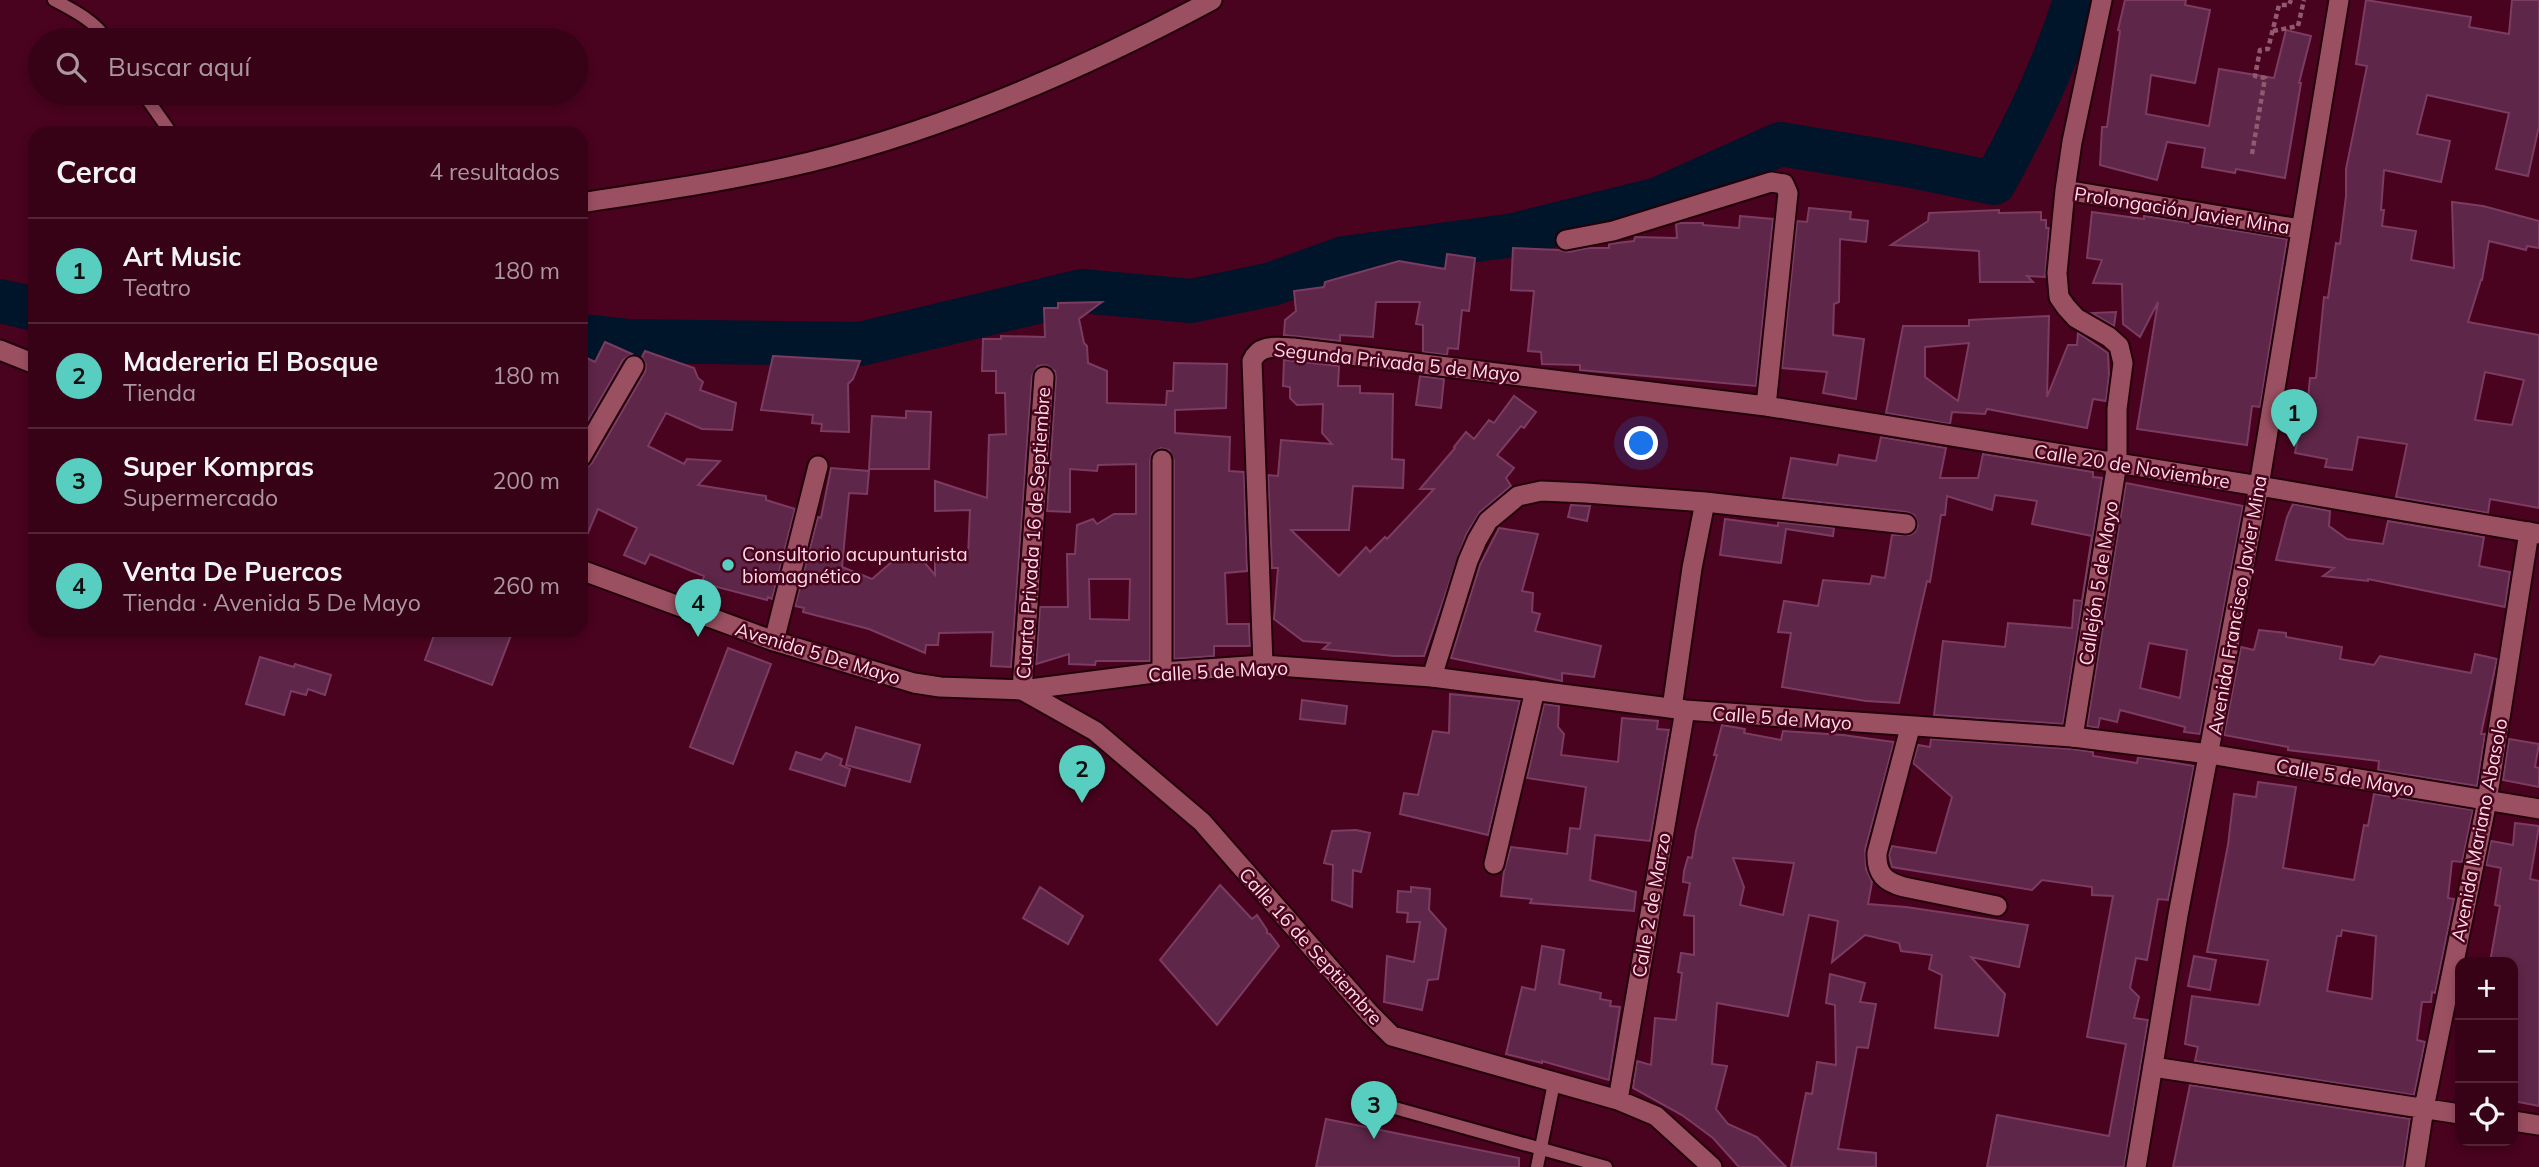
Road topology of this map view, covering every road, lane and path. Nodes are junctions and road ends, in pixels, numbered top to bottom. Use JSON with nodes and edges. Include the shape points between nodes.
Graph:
{"nodes":[{"id":1,"x":54,"y":0,"type":"edge"},
{"id":2,"x":1212,"y":0,"type":"edge"},
{"id":3,"x":2102,"y":0,"type":"edge"},
{"id":4,"x":2291,"y":0,"type":"edge"},
{"id":5,"x":2304,"y":0,"type":"edge"},
{"id":6,"x":2339,"y":0,"type":"edge"},
{"id":7,"x":97,"y":28,"type":"edge"},
{"id":8,"x":2273,"y":32,"type":"junction"},
{"id":9,"x":151,"y":105,"type":"edge"},
{"id":10,"x":165,"y":126,"type":"edge"},
{"id":11,"x":2252,"y":154,"type":"dead end"},
{"id":12,"x":2064,"y":190,"type":"junction"},
{"id":13,"x":588,"y":202,"type":"edge"},
{"id":14,"x":2300,"y":229,"type":"junction"},
{"id":15,"x":1566,"y":240,"type":"dead end"},
{"id":16,"x":0,"y":350,"type":"edge"},
{"id":17,"x":28,"y":360,"type":"edge"},
{"id":18,"x":634,"y":366,"type":"dead end"},
{"id":19,"x":1044,"y":377,"type":"dead end"},
{"id":20,"x":1766,"y":406,"type":"junction"},
{"id":21,"x":588,"y":445,"type":"edge"},
{"id":22,"x":1162,"y":460,"type":"dead end"},
{"id":23,"x":2117,"y":464,"type":"junction"},
{"id":24,"x":818,"y":466,"type":"dead end"},
{"id":25,"x":2259,"y":486,"type":"junction"},
{"id":26,"x":1705,"y":502,"type":"junction"},
{"id":27,"x":1906,"y":524,"type":"dead end"},
{"id":28,"x":2534,"y":533,"type":"edge"},
{"id":29,"x":588,"y":573,"type":"edge"},
{"id":30,"x":774,"y":641,"type":"junction"},
{"id":31,"x":1263,"y":665,"type":"junction"},
{"id":32,"x":1161,"y":672,"type":"junction"},
{"id":33,"x":1432,"y":677,"type":"junction"},
{"id":34,"x":1022,"y":690,"type":"junction"},
{"id":35,"x":1535,"y":690,"type":"junction"},
{"id":36,"x":1678,"y":709,"type":"junction"},
{"id":37,"x":1910,"y":727,"type":"junction"},
{"id":38,"x":2073,"y":737,"type":"junction"},
{"id":39,"x":2210,"y":754,"type":"junction"},
{"id":40,"x":2487,"y":801,"type":"junction"},
{"id":41,"x":2539,"y":809,"type":"edge"},
{"id":42,"x":1494,"y":864,"type":"dead end"},
{"id":43,"x":1997,"y":906,"type":"dead end"},
{"id":44,"x":2153,"y":1067,"type":"junction"},
{"id":45,"x":1553,"y":1083,"type":"junction"},
{"id":46,"x":1618,"y":1100,"type":"junction"},
{"id":47,"x":1384,"y":1105,"type":"dead end"},
{"id":48,"x":2424,"y":1108,"type":"junction"},
{"id":49,"x":2455,"y":1113,"type":"edge"},
{"id":50,"x":2518,"y":1122,"type":"edge"},
{"id":51,"x":2539,"y":1125,"type":"edge"},
{"id":52,"x":1541,"y":1147,"type":"junction"},
{"id":53,"x":1537,"y":1167,"type":"edge"},
{"id":54,"x":1606,"y":1167,"type":"edge"},
{"id":55,"x":1712,"y":1167,"type":"edge"},
{"id":56,"x":2136,"y":1167,"type":"edge"},
{"id":57,"x":2415,"y":1167,"type":"edge"}],
"edges":[{"from":1,"to":7,"type":"lane"},
{"from":2,"to":13,"type":"street","via":[[1037,87],[896,138],[739,177]]},
{"from":3,"to":12,"type":"street","name":"Callejón 5 de Mayo"},
{"from":4,"to":8,"type":"path","via":[[2289,5],[2279,5]]},
{"from":5,"to":8,"type":"path","via":[[2298,26]]},
{"from":6,"to":14,"type":"street","name":"Avenida Francisco Javier Mina"},
{"from":8,"to":11,"type":"path","via":[[2268,49],[2260,50],[2255,76],[2265,78]]},
{"from":9,"to":10,"type":"lane"},
{"from":12,"to":14,"type":"street","name":"Prolongación Javier Mina"},
{"from":12,"to":23,"type":"street","name":"Callejón 5 de Mayo","via":[[2059,297],[2076,318],[2119,346],[2123,363]]},
{"from":14,"to":25,"type":"street","name":"Avenida Francisco Javier Mina"},
{"from":15,"to":20,"type":"street","via":[[1613,231],[1771,181],[1784,184],[1788,193]]},
{"from":16,"to":17,"type":"street"},
{"from":18,"to":21,"type":"street"},
{"from":19,"to":34,"type":"street","name":"Cuarta Privada 16 de Septiembre"},
{"from":20,"to":23,"type":"street","name":"Calle 20 de Noviembre"},
{"from":20,"to":31,"type":"street","name":"Segunda Privada 5 de Mayo","via":[[1293,348],[1259,350],[1252,361]]},
{"from":22,"to":32,"type":"street"},
{"from":23,"to":25,"type":"street","name":"Calle 20 de Noviembre"},
{"from":23,"to":38,"type":"street","name":"Callejón 5 de Mayo"},
{"from":24,"to":30,"type":"street"},
{"from":25,"to":28,"type":"street","name":"Calle 20 de Noviembre"},
{"from":25,"to":39,"type":"street","name":"Avenida Francisco Javier Mina"},
{"from":26,"to":27,"type":"street"},
{"from":26,"to":33,"type":"street","via":[[1541,491],[1518,496],[1488,521],[1477,540]]},
{"from":26,"to":36,"type":"street","name":"Calle 2 de Marzo","via":[[1692,568]]},
{"from":28,"to":40,"type":"street","name":"Avenida Mariano Abasolo"},
{"from":29,"to":30,"type":"street","name":"Avenida 5 De Mayo"},
{"from":30,"to":34,"type":"street","name":"Avenida 5 De Mayo","via":[[914,683]]},
{"from":31,"to":32,"type":"street","name":"Calle 5 de Mayo"},
{"from":31,"to":33,"type":"street","name":"Calle 5 de Mayo"},
{"from":32,"to":34,"type":"street","name":"Calle 5 de Mayo"},
{"from":33,"to":35,"type":"street","name":"Calle 5 de Mayo"},
{"from":34,"to":45,"type":"street","name":"Calle 16 de Septiembre","via":[[1095,731],[1202,822],[1392,1036]]},
{"from":35,"to":36,"type":"street","name":"Calle 5 de Mayo"},
{"from":35,"to":42,"type":"street"},
{"from":36,"to":37,"type":"street","name":"Calle 5 de Mayo"},
{"from":36,"to":46,"type":"street","name":"Calle 2 de Marzo"},
{"from":37,"to":38,"type":"street","name":"Calle 5 de Mayo"},
{"from":37,"to":43,"type":"street","via":[[1877,853],[1882,877],[1892,884]]},
{"from":38,"to":39,"type":"street","name":"Calle 5 de Mayo"},
{"from":39,"to":40,"type":"street","name":"Calle 5 de Mayo"},
{"from":39,"to":44,"type":"street","name":"Avenida Francisco Javier Mina"},
{"from":40,"to":41,"type":"street","name":"Calle 5 de Mayo"},
{"from":40,"to":48,"type":"street","name":"Avenida Mariano Abasolo"},
{"from":44,"to":48,"type":"street"},
{"from":44,"to":56,"type":"street","name":"Avenida Francisco Javier Mina"},
{"from":45,"to":46,"type":"street","name":"Calle 16 de Septiembre"},
{"from":45,"to":52,"type":"lane"},
{"from":46,"to":55,"type":"street","name":"Calle 16 de Septiembre","via":[[1656,1116]]},
{"from":47,"to":52,"type":"lane"},
{"from":48,"to":49,"type":"street"},
{"from":48,"to":57,"type":"street","name":"Avenida Mariano Abasolo"},
{"from":50,"to":51,"type":"street"},
{"from":52,"to":53,"type":"lane"},
{"from":52,"to":54,"type":"lane"}]}
